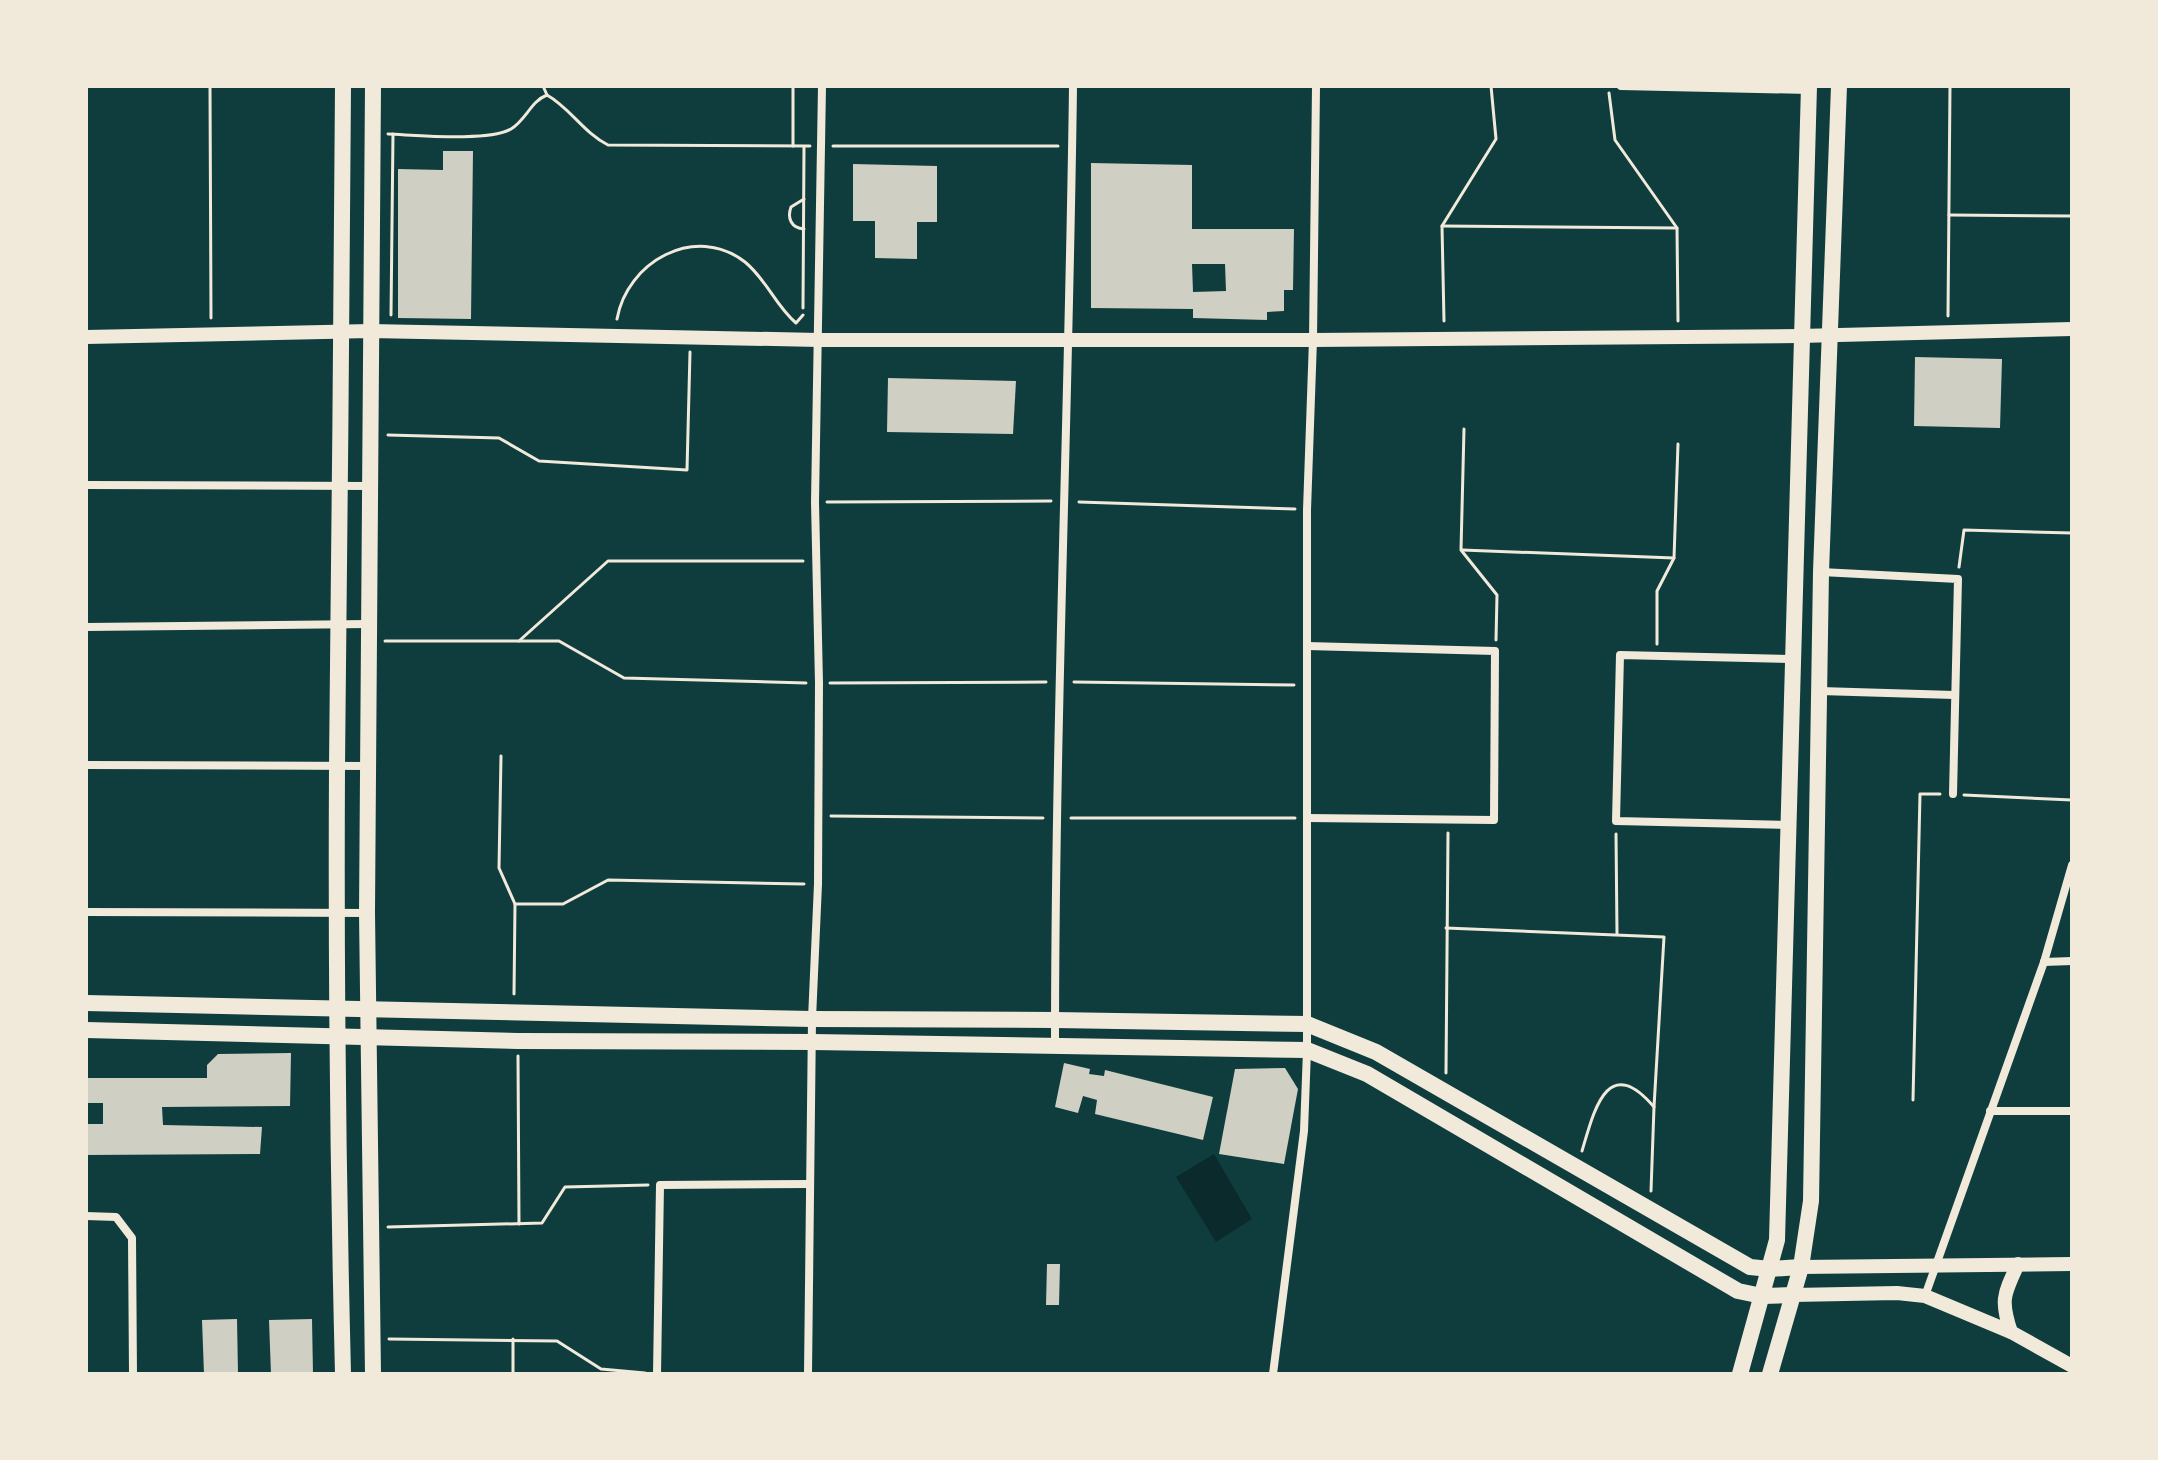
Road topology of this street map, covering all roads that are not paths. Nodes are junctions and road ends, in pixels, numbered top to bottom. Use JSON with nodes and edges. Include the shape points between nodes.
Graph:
{"nodes":[{"id":1,"x":343,"y":86,"type":"edge"},
{"id":2,"x":373,"y":86,"type":"edge"},
{"id":3,"x":822,"y":86,"type":"edge"},
{"id":4,"x":1073,"y":86,"type":"edge"},
{"id":5,"x":1316,"y":86,"type":"edge"},
{"id":6,"x":1621,"y":86,"type":"edge"},
{"id":7,"x":1839,"y":86,"type":"edge"},
{"id":8,"x":1809,"y":88,"type":"edge"},
{"id":9,"x":2072,"y":329,"type":"edge"},
{"id":10,"x":370,"y":331,"type":"junction"},
{"id":11,"x":343,"y":332,"type":"junction"},
{"id":12,"x":1831,"y":334,"type":"junction"},
{"id":13,"x":1800,"y":336,"type":"junction"},
{"id":14,"x":86,"y":337,"type":"edge"},
{"id":15,"x":819,"y":340,"type":"junction"},
{"id":16,"x":1070,"y":340,"type":"junction"},
{"id":17,"x":1313,"y":340,"type":"junction"},
{"id":18,"x":86,"y":485,"type":"edge"},
{"id":19,"x":341,"y":486,"type":"junction"},
{"id":20,"x":371,"y":486,"type":"junction"},
{"id":21,"x":1821,"y":572,"type":"junction"},
{"id":22,"x":339,"y":624,"type":"junction"},
{"id":23,"x":86,"y":627,"type":"edge"},
{"id":24,"x":369,"y":632,"type":"junction"},
{"id":25,"x":1307,"y":646,"type":"junction"},
{"id":26,"x":1794,"y":659,"type":"junction"},
{"id":27,"x":1820,"y":691,"type":"junction"},
{"id":28,"x":1954,"y":695,"type":"junction"},
{"id":29,"x":86,"y":765,"type":"edge"},
{"id":30,"x":337,"y":766,"type":"junction"},
{"id":31,"x":368,"y":766,"type":"junction"},
{"id":32,"x":1953,"y":794,"type":"road end"},
{"id":33,"x":1307,"y":818,"type":"junction"},
{"id":34,"x":1790,"y":825,"type":"junction"},
{"id":35,"x":2072,"y":865,"type":"edge"},
{"id":36,"x":86,"y":912,"type":"edge"},
{"id":37,"x":367,"y":913,"type":"junction"},
{"id":38,"x":337,"y":915,"type":"junction"},
{"id":39,"x":2072,"y":961,"type":"edge"},
{"id":40,"x":2044,"y":962,"type":"junction"},
{"id":41,"x":86,"y":1003,"type":"edge"},
{"id":42,"x":337,"y":1009,"type":"junction"},
{"id":43,"x":369,"y":1010,"type":"junction"},
{"id":44,"x":812,"y":1019,"type":"junction"},
{"id":45,"x":1055,"y":1020,"type":"junction"},
{"id":46,"x":1307,"y":1024,"type":"junction"},
{"id":47,"x":86,"y":1030,"type":"edge"},
{"id":48,"x":337,"y":1035,"type":"junction"},
{"id":49,"x":369,"y":1037,"type":"junction"},
{"id":50,"x":813,"y":1042,"type":"junction"},
{"id":51,"x":1055,"y":1045,"type":"junction"},
{"id":52,"x":1307,"y":1050,"type":"junction"},
{"id":53,"x":1990,"y":1111,"type":"junction"},
{"id":54,"x":2072,"y":1111,"type":"edge"},
{"id":55,"x":810,"y":1184,"type":"junction"},
{"id":56,"x":86,"y":1216,"type":"edge"},
{"id":57,"x":2018,"y":1264,"type":"junction"},
{"id":58,"x":2072,"y":1264,"type":"edge"},
{"id":59,"x":1934,"y":1266,"type":"junction"},
{"id":60,"x":1801,"y":1267,"type":"junction"},
{"id":61,"x":1770,"y":1269,"type":"junction"},
{"id":62,"x":1793,"y":1295,"type":"junction"},
{"id":63,"x":1762,"y":1296,"type":"junction"},
{"id":64,"x":1925,"y":1296,"type":"junction"},
{"id":65,"x":2011,"y":1332,"type":"junction"},
{"id":66,"x":2072,"y":1366,"type":"edge"},
{"id":67,"x":133,"y":1374,"type":"edge"},
{"id":68,"x":343,"y":1374,"type":"edge"},
{"id":69,"x":373,"y":1374,"type":"edge"},
{"id":70,"x":657,"y":1374,"type":"edge"},
{"id":71,"x":808,"y":1374,"type":"edge"},
{"id":72,"x":1273,"y":1374,"type":"edge"},
{"id":73,"x":1740,"y":1374,"type":"edge"},
{"id":74,"x":1770,"y":1374,"type":"edge"}],
"edges":[{"from":1,"to":11,"type":"main road"},
{"from":2,"to":10,"type":"main road"},
{"from":3,"to":15,"type":"street"},
{"from":4,"to":16,"type":"street"},
{"from":5,"to":17,"type":"street"},
{"from":6,"to":8,"type":"street"},
{"from":7,"to":12,"type":"main road"},
{"from":8,"to":13,"type":"main road"},
{"from":9,"to":12,"type":"street"},
{"from":10,"to":11,"type":"street"},
{"from":10,"to":15,"type":"street"},
{"from":10,"to":20,"type":"main road"},
{"from":11,"to":14,"type":"street"},
{"from":11,"to":19,"type":"main road"},
{"from":12,"to":13,"type":"street"},
{"from":12,"to":21,"type":"main road"},
{"from":13,"to":17,"type":"street"},
{"from":13,"to":26,"type":"main road"},
{"from":15,"to":16,"type":"street"},
{"from":15,"to":44,"type":"street","via":[[818,884]]},
{"from":16,"to":17,"type":"street"},
{"from":16,"to":45,"type":"street"},
{"from":17,"to":25,"type":"street"},
{"from":18,"to":19,"type":"street"},
{"from":19,"to":20,"type":"street"},
{"from":19,"to":22,"type":"main road"},
{"from":20,"to":24,"type":"main road"},
{"from":21,"to":27,"type":"main road"},
{"from":21,"to":28,"type":"street","via":[[1958,579]]},
{"from":22,"to":23,"type":"street"},
{"from":22,"to":24,"type":"street"},
{"from":22,"to":30,"type":"main road"},
{"from":24,"to":31,"type":"main road"},
{"from":25,"to":33,"type":"street"},
{"from":25,"to":33,"type":"street","via":[[1495,651],[1494,820]]},
{"from":26,"to":34,"type":"main road"},
{"from":26,"to":34,"type":"street","via":[[1620,655],[1616,821]]},
{"from":27,"to":28,"type":"street"},
{"from":27,"to":60,"type":"main road","via":[[1811,1201]]},
{"from":28,"to":32,"type":"street"},
{"from":29,"to":30,"type":"street"},
{"from":30,"to":31,"type":"street"},
{"from":30,"to":38,"type":"main road"},
{"from":31,"to":37,"type":"main road"},
{"from":33,"to":46,"type":"street"},
{"from":34,"to":61,"type":"main road","via":[[1777,1240]]},
{"from":35,"to":40,"type":"street"},
{"from":36,"to":38,"type":"street"},
{"from":37,"to":38,"type":"street"},
{"from":37,"to":43,"type":"main road"},
{"from":38,"to":42,"type":"main road"},
{"from":39,"to":40,"type":"street"},
{"from":40,"to":53,"type":"street"},
{"from":41,"to":42,"type":"main road"},
{"from":42,"to":43,"type":"main road"},
{"from":42,"to":48,"type":"main road"},
{"from":43,"to":44,"type":"main road"},
{"from":43,"to":49,"type":"main road"},
{"from":44,"to":45,"type":"main road"},
{"from":44,"to":50,"type":"street"},
{"from":45,"to":46,"type":"main road"},
{"from":45,"to":51,"type":"street"},
{"from":46,"to":52,"type":"street"},
{"from":46,"to":61,"type":"main road","via":[[1376,1052],[1750,1267]]},
{"from":47,"to":48,"type":"main road"},
{"from":48,"to":49,"type":"main road"},
{"from":48,"to":68,"type":"main road"},
{"from":49,"to":50,"type":"main road"},
{"from":49,"to":69,"type":"main road"},
{"from":50,"to":51,"type":"main road"},
{"from":50,"to":55,"type":"street"},
{"from":51,"to":52,"type":"main road"},
{"from":52,"to":63,"type":"main road","via":[[1367,1074],[1738,1291]]},
{"from":52,"to":72,"type":"street","via":[[1304,1131]]},
{"from":53,"to":54,"type":"street"},
{"from":53,"to":59,"type":"street"},
{"from":55,"to":70,"type":"street","via":[[660,1185]]},
{"from":55,"to":71,"type":"street"},
{"from":56,"to":67,"type":"street","via":[[116,1217],[132,1238]]},
{"from":57,"to":58,"type":"street"},
{"from":57,"to":59,"type":"street"},
{"from":57,"to":65,"type":"street","via":[[2003,1296]]},
{"from":59,"to":60,"type":"street"},
{"from":59,"to":64,"type":"street"},
{"from":60,"to":61,"type":"main road"},
{"from":60,"to":62,"type":"main road"},
{"from":61,"to":63,"type":"main road"},
{"from":62,"to":63,"type":"main road"},
{"from":62,"to":64,"type":"street"},
{"from":62,"to":74,"type":"main road"},
{"from":63,"to":73,"type":"main road"},
{"from":64,"to":65,"type":"street"},
{"from":65,"to":66,"type":"street"}]}
